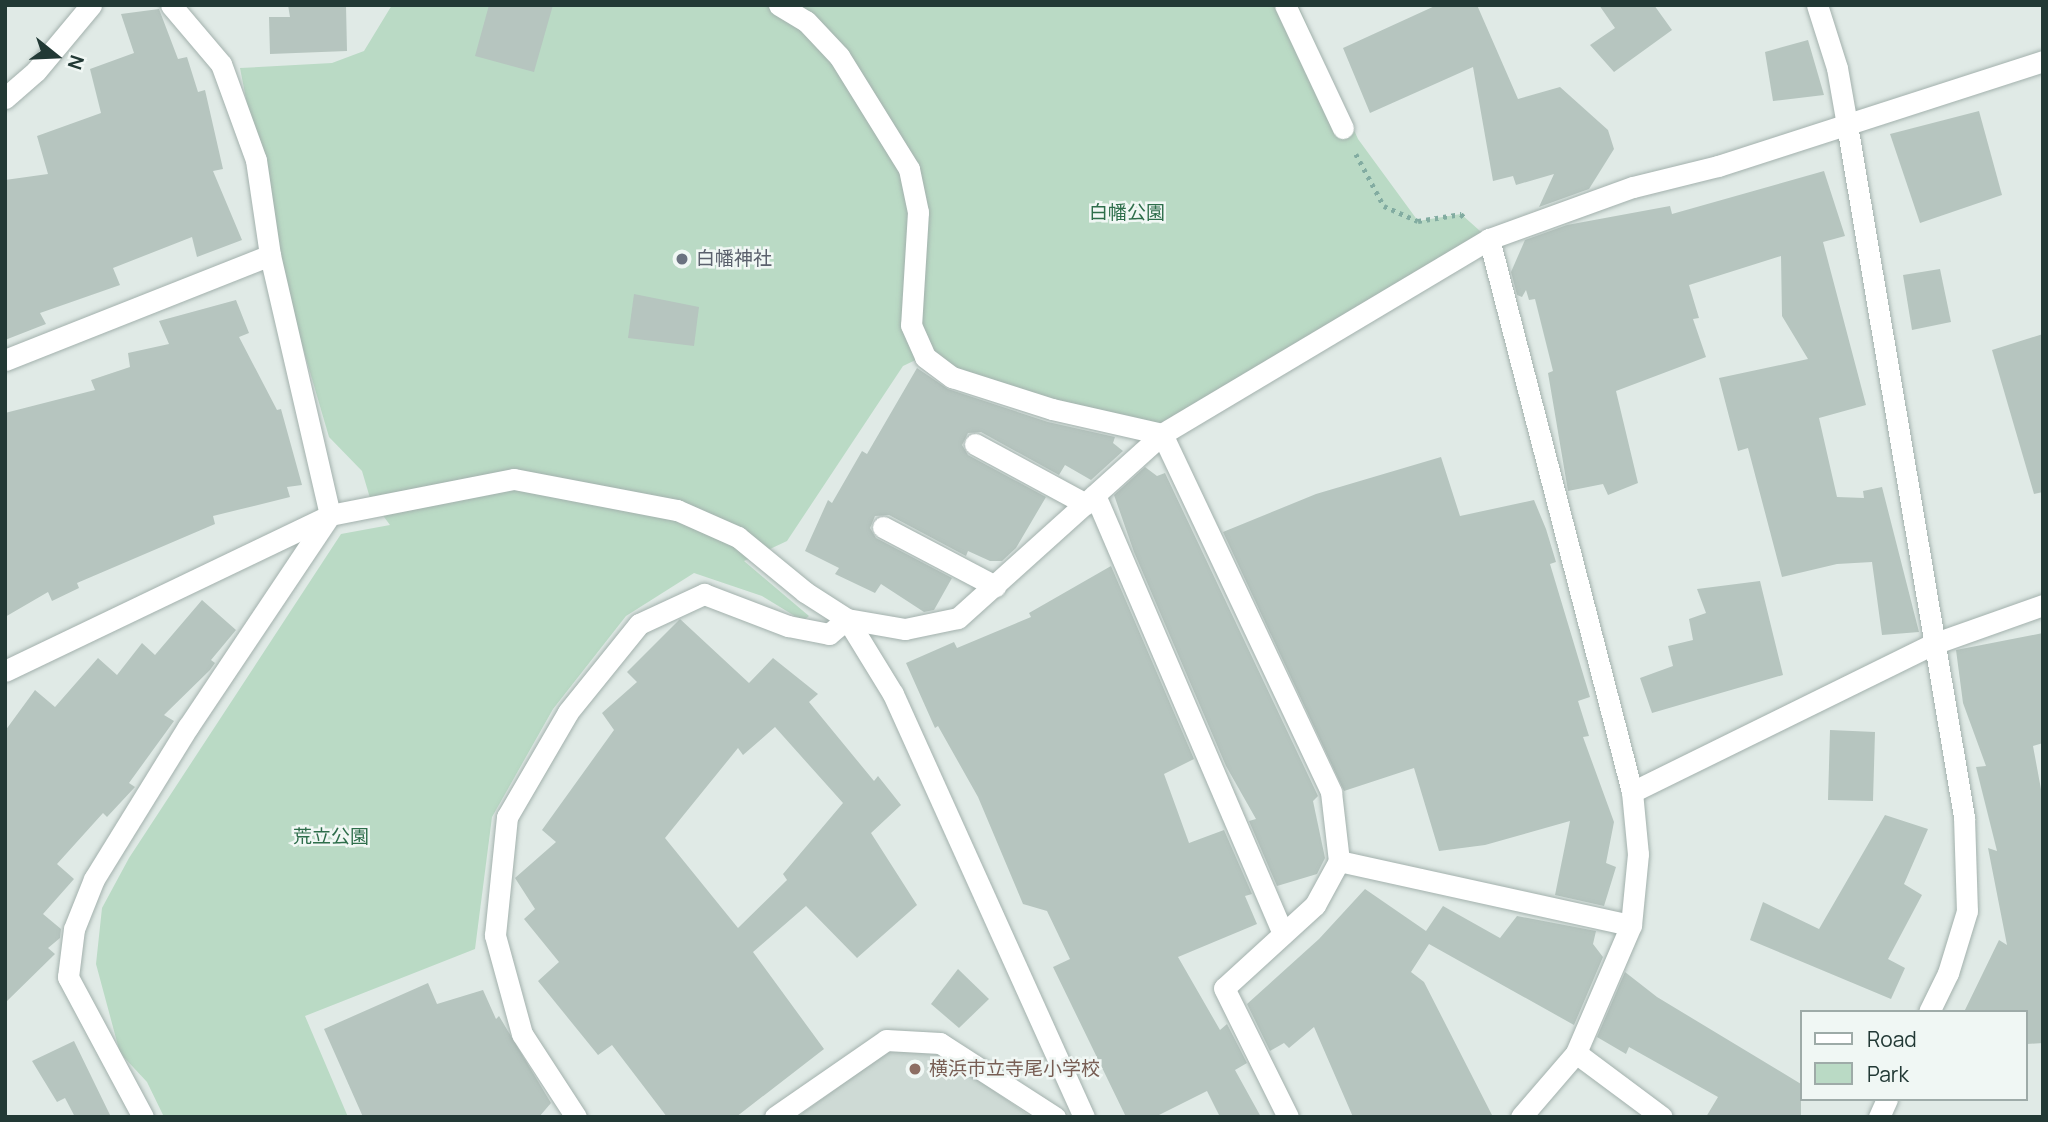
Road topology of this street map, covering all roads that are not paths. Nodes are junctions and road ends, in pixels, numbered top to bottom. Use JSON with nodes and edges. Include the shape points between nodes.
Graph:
{"nodes":[{"id":1,"x":91,"y":5,"type":"edge"},
{"id":2,"x":171,"y":5,"type":"edge"},
{"id":3,"x":779,"y":5,"type":"edge"},
{"id":4,"x":1285,"y":5,"type":"edge"},
{"id":5,"x":1817,"y":5,"type":"edge"},
{"id":6,"x":2043,"y":61,"type":"edge"},
{"id":7,"x":5,"y":98,"type":"edge"},
{"id":8,"x":1847,"y":125,"type":"junction"},
{"id":9,"x":1343,"y":128,"type":"road end"},
{"id":10,"x":1489,"y":239,"type":"junction"},
{"id":11,"x":270,"y":255,"type":"junction"},
{"id":12,"x":5,"y":360,"type":"edge"},
{"id":13,"x":1162,"y":434,"type":"junction"},
{"id":14,"x":975,"y":444,"type":"dead end"},
{"id":15,"x":1090,"y":499,"type":"junction"},
{"id":16,"x":330,"y":515,"type":"junction"},
{"id":17,"x":883,"y":527,"type":"dead end"},
{"id":18,"x":995,"y":586,"type":"junction"},
{"id":19,"x":2043,"y":605,"type":"edge"},
{"id":20,"x":847,"y":619,"type":"junction"},
{"id":21,"x":1933,"y":644,"type":"junction"},
{"id":22,"x":5,"y":671,"type":"edge"},
{"id":23,"x":1632,"y":792,"type":"junction"},
{"id":24,"x":1339,"y":861,"type":"junction"},
{"id":25,"x":1631,"y":925,"type":"junction"},
{"id":26,"x":1283,"y":933,"type":"junction"},
{"id":27,"x":1930,"y":1010,"type":"edge"},
{"id":28,"x":1576,"y":1053,"type":"junction"},
{"id":29,"x":1886,"y":1101,"type":"edge"},
{"id":30,"x":143,"y":1117,"type":"edge"},
{"id":31,"x":576,"y":1117,"type":"edge"},
{"id":32,"x":775,"y":1117,"type":"edge"},
{"id":33,"x":1055,"y":1117,"type":"edge"},
{"id":34,"x":1084,"y":1117,"type":"edge"},
{"id":35,"x":1288,"y":1117,"type":"edge"},
{"id":36,"x":1521,"y":1117,"type":"edge"},
{"id":37,"x":1662,"y":1117,"type":"edge"},
{"id":38,"x":1879,"y":1117,"type":"edge"}],
"edges":[{"from":1,"to":7,"type":"street","via":[[36,71]]},
{"from":2,"to":11,"type":"street","via":[[221,64],[256,160]]},
{"from":3,"to":13,"type":"street","via":[[806,21],[839,56],[909,169],[918,212],[911,325],[925,357],[965,381],[1052,409]]},
{"from":4,"to":9,"type":"street"},
{"from":5,"to":8,"type":"street","via":[[1837,68]]},
{"from":6,"to":8,"type":"street"},
{"from":8,"to":10,"type":"street","via":[[1633,187]]},
{"from":8,"to":21,"type":"street"},
{"from":10,"to":13,"type":"street"},
{"from":10,"to":23,"type":"street"},
{"from":11,"to":12,"type":"street"},
{"from":11,"to":16,"type":"street"},
{"from":13,"to":15,"type":"street"},
{"from":13,"to":24,"type":"street","via":[[1331,792]]},
{"from":14,"to":15,"type":"street"},
{"from":15,"to":18,"type":"street"},
{"from":15,"to":26,"type":"street"},
{"from":16,"to":20,"type":"street","via":[[514,479],[677,510],[738,537],[805,592]]},
{"from":16,"to":22,"type":"street"},
{"from":16,"to":30,"type":"street","via":[[188,726],[93,879],[74,929],[68,977]]},
{"from":17,"to":18,"type":"street"},
{"from":18,"to":20,"type":"street","via":[[958,618],[905,629]]},
{"from":19,"to":21,"type":"street"},
{"from":20,"to":31,"type":"street","via":[[829,634],[788,626],[704,594],[639,624],[568,712],[507,817],[495,935],[522,1034]]},
{"from":20,"to":34,"type":"street","via":[[893,694]]},
{"from":21,"to":23,"type":"street"},
{"from":21,"to":27,"type":"street","via":[[1964,817],[1967,911],[1948,973]]},
{"from":23,"to":25,"type":"street","via":[[1638,854]]},
{"from":24,"to":25,"type":"street"},
{"from":24,"to":26,"type":"street","via":[[1315,905]]},
{"from":25,"to":28,"type":"street"},
{"from":26,"to":35,"type":"street","via":[[1224,988]]},
{"from":28,"to":36,"type":"street"},
{"from":28,"to":37,"type":"street"},
{"from":29,"to":38,"type":"street"},
{"from":32,"to":33,"type":"street","via":[[886,1040],[940,1043]]}]}
